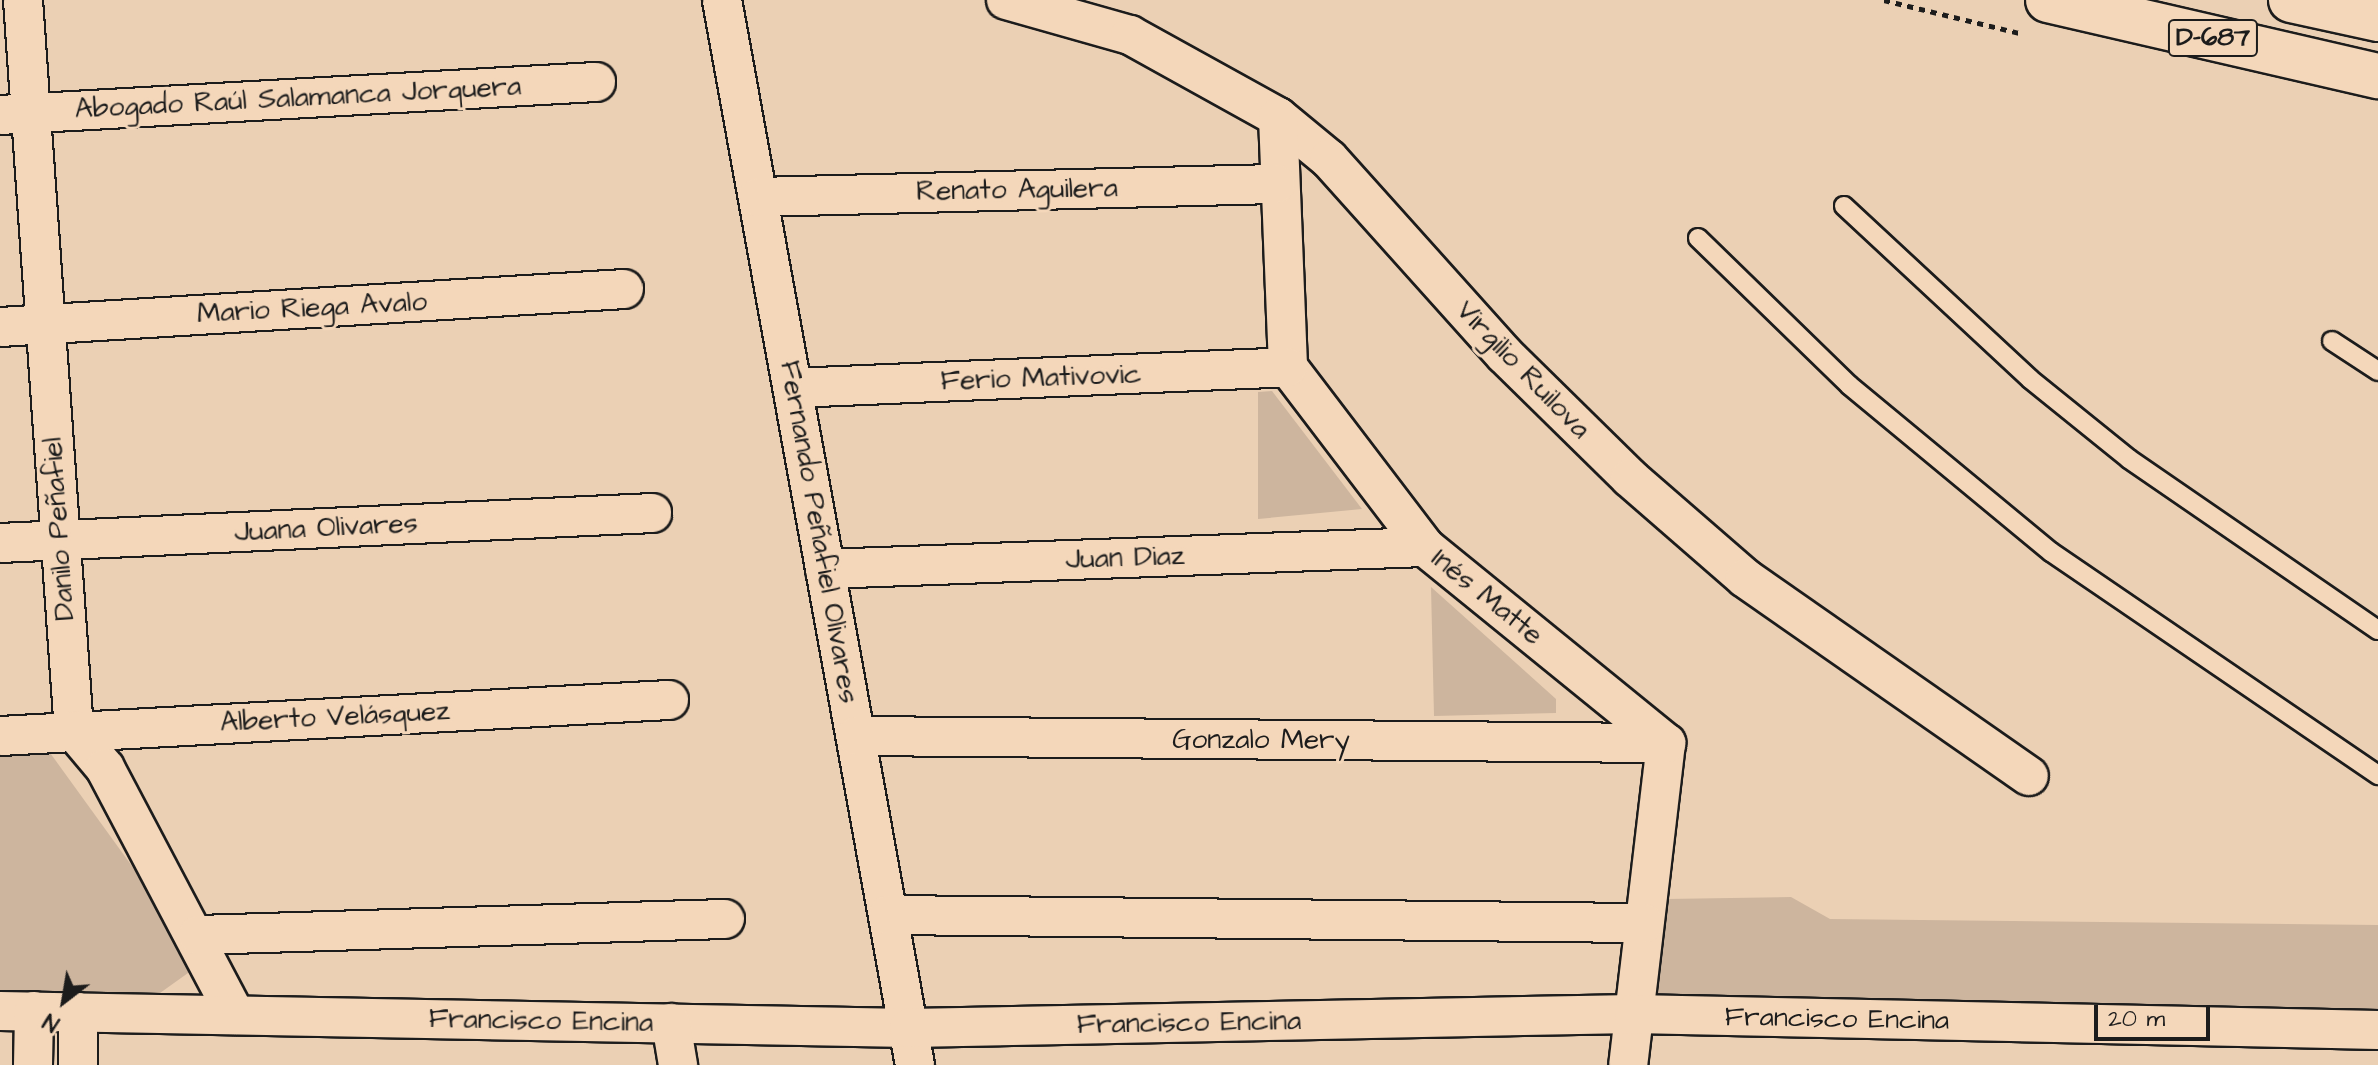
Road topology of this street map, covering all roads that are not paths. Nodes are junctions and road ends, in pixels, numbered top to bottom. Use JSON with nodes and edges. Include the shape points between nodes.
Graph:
{"nodes":[{"id":1,"x":23,"y":0,"type":"edge"},
{"id":2,"x":722,"y":0,"type":"edge"},
{"id":3,"x":1006,"y":0,"type":"edge"},
{"id":4,"x":2048,"y":0,"type":"edge"},
{"id":5,"x":2291,"y":0,"type":"edge"},
{"id":6,"x":2378,"y":19,"type":"edge"},
{"id":7,"x":2378,"y":76,"type":"edge"},
{"id":8,"x":596,"y":82,"type":"dead end"},
{"id":9,"x":13,"y":114,"type":"edge"},
{"id":10,"x":1278,"y":117,"type":"junction"},
{"id":11,"x":1276,"y":184,"type":"junction"},
{"id":12,"x":758,"y":197,"type":"junction"},
{"id":13,"x":1844,"y":206,"type":"dead end"},
{"id":14,"x":1698,"y":238,"type":"dead end"},
{"id":15,"x":624,"y":289,"type":"dead end"},
{"id":16,"x":43,"y":325,"type":"junction"},
{"id":17,"x":0,"y":327,"type":"edge"},
{"id":18,"x":2332,"y":341,"type":"dead end"},
{"id":19,"x":1288,"y":367,"type":"junction"},
{"id":20,"x":2378,"y":371,"type":"edge"},
{"id":21,"x":793,"y":388,"type":"junction"},
{"id":22,"x":652,"y":513,"type":"dead end"},
{"id":23,"x":59,"y":540,"type":"junction"},
{"id":24,"x":0,"y":543,"type":"edge"},
{"id":25,"x":1425,"y":547,"type":"junction"},
{"id":26,"x":825,"y":569,"type":"junction"},
{"id":27,"x":2378,"y":630,"type":"edge"},
{"id":28,"x":669,"y":700,"type":"dead end"},
{"id":29,"x":74,"y":731,"type":"junction"},
{"id":30,"x":0,"y":736,"type":"edge"},
{"id":31,"x":856,"y":736,"type":"junction"},
{"id":32,"x":1666,"y":743,"type":"junction"},
{"id":33,"x":2378,"y":775,"type":"edge"},
{"id":34,"x":2029,"y":776,"type":"dead end"},
{"id":35,"x":888,"y":915,"type":"junction"},
{"id":36,"x":725,"y":919,"type":"dead end"},
{"id":37,"x":1644,"y":923,"type":"junction"},
{"id":38,"x":198,"y":935,"type":"junction"},
{"id":39,"x":17,"y":1011,"type":"edge"},
{"id":40,"x":78,"y":1012,"type":"junction"},
{"id":41,"x":1634,"y":1014,"type":"junction"},
{"id":42,"x":235,"y":1015,"type":"junction"},
{"id":43,"x":671,"y":1023,"type":"junction"},
{"id":44,"x":909,"y":1028,"type":"junction"},
{"id":45,"x":2378,"y":1030,"type":"edge"},
{"id":46,"x":33,"y":1065,"type":"edge"},
{"id":47,"x":78,"y":1065,"type":"edge"},
{"id":48,"x":678,"y":1065,"type":"edge"},
{"id":49,"x":915,"y":1065,"type":"edge"},
{"id":50,"x":1628,"y":1065,"type":"edge"}],
"edges":[{"from":1,"to":9,"type":"street","name":"Danilo Peñafiel"},
{"from":2,"to":12,"type":"street","name":"Fernando Peñafiel Olivares"},
{"from":3,"to":10,"type":"street","name":"Virgilio Ruilova","via":[[1130,35]]},
{"from":4,"to":7,"type":"highway","number":"D-687"},
{"from":5,"to":6,"type":"highway","number":"D-687"},
{"from":8,"to":9,"type":"street","name":"Abogado Raúl Salamanca Jorquera"},
{"from":9,"to":16,"type":"street","name":"Danilo Peñafiel"},
{"from":10,"to":11,"type":"street"},
{"from":10,"to":34,"type":"street","name":"Virgilio Ruilova","via":[[1329,159],[1505,355],[1630,478],[1745,578]]},
{"from":11,"to":12,"type":"street","name":"Renato Aguilera"},
{"from":11,"to":19,"type":"street"},
{"from":12,"to":21,"type":"street","name":"Fernando Peñafiel Olivares"},
{"from":13,"to":27,"type":"lane","via":[[2018,368],[2129,459]]},
{"from":14,"to":33,"type":"lane","via":[[1849,385],[2051,552]]},
{"from":15,"to":16,"type":"street","name":"Mario Riega Avalo"},
{"from":16,"to":17,"type":"street","name":"Mario Riega Avalo"},
{"from":16,"to":23,"type":"street","name":"Danilo Peñafiel"},
{"from":18,"to":20,"type":"lane"},
{"from":19,"to":21,"type":"street","name":"Ferio Mativovic"},
{"from":19,"to":25,"type":"street","name":"Inés Matte"},
{"from":21,"to":26,"type":"street","name":"Fernando Peñafiel Olivares"},
{"from":22,"to":23,"type":"street","name":"Juana Olivares"},
{"from":23,"to":24,"type":"street","name":"Juana Olivares"},
{"from":23,"to":29,"type":"street","name":"Danilo Peñafiel"},
{"from":25,"to":26,"type":"street","name":"Juan Diaz"},
{"from":25,"to":32,"type":"street","name":"Inés Matte"},
{"from":26,"to":31,"type":"street","name":"Fernando Peñafiel Olivares"},
{"from":28,"to":29,"type":"street","name":"Alberto Velásquez"},
{"from":29,"to":30,"type":"street","name":"Alberto Velásquez"},
{"from":29,"to":38,"type":"street","via":[[105,768]]},
{"from":31,"to":32,"type":"street","name":"Gonzalo Mery"},
{"from":31,"to":35,"type":"street","name":"Fernando Peñafiel Olivares"},
{"from":32,"to":37,"type":"street"},
{"from":35,"to":37,"type":"street"},
{"from":35,"to":44,"type":"street","name":"Fernando Peñafiel Olivares"},
{"from":36,"to":38,"type":"street"},
{"from":37,"to":41,"type":"street"},
{"from":38,"to":42,"type":"street"},
{"from":39,"to":40,"type":"street","name":"Francisco Encina"},
{"from":39,"to":46,"type":"street"},
{"from":40,"to":42,"type":"street","name":"Francisco Encina"},
{"from":40,"to":47,"type":"street"},
{"from":41,"to":44,"type":"street","name":"Francisco Encina"},
{"from":41,"to":45,"type":"street","name":"Francisco Encina"},
{"from":41,"to":50,"type":"street"},
{"from":42,"to":43,"type":"street","name":"Francisco Encina"},
{"from":43,"to":44,"type":"street","name":"Francisco Encina"},
{"from":43,"to":48,"type":"street"},
{"from":44,"to":49,"type":"street","name":"Fernando Peñafiel Olivares"}]}
